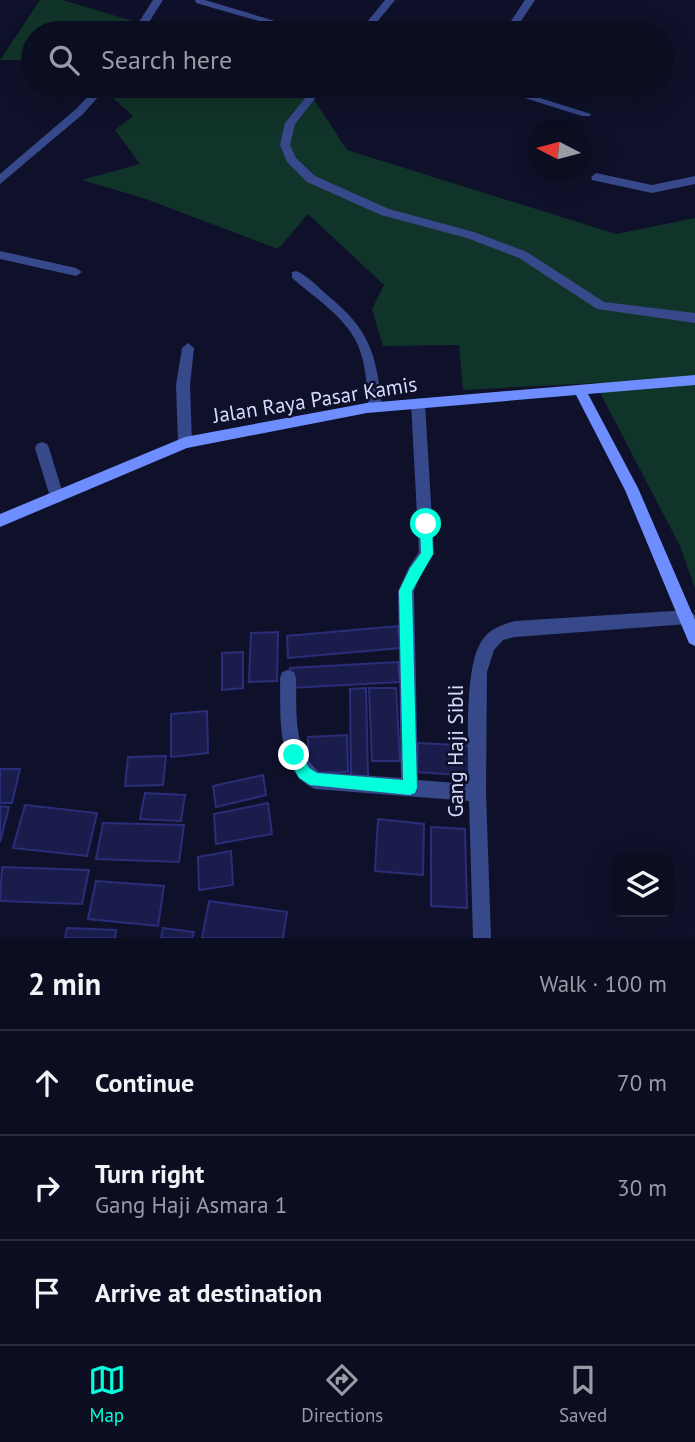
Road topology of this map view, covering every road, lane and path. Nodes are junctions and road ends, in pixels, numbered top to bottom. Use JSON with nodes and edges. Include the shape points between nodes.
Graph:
{"nodes":[{"id":1,"x":158,"y":0,"type":"edge"},
{"id":2,"x":390,"y":0,"type":"edge"},
{"id":3,"x":530,"y":0,"type":"edge"},
{"id":4,"x":199,"y":1,"type":"edge"},
{"id":5,"x":145,"y":21,"type":"edge"},
{"id":6,"x":268,"y":21,"type":"edge"},
{"id":7,"x":373,"y":21,"type":"edge"},
{"id":8,"x":516,"y":21,"type":"edge"},
{"id":9,"x":93,"y":98,"type":"edge"},
{"id":10,"x":310,"y":98,"type":"edge"},
{"id":11,"x":532,"y":98,"type":"edge"},
{"id":12,"x":586,"y":114,"type":"dead end"},
{"id":13,"x":596,"y":177,"type":"dead end"},
{"id":14,"x":0,"y":180,"type":"edge"},
{"id":15,"x":695,"y":180,"type":"edge"},
{"id":16,"x":0,"y":255,"type":"edge"},
{"id":17,"x":76,"y":272,"type":"dead end"},
{"id":18,"x":296,"y":275,"type":"dead end"},
{"id":19,"x":695,"y":318,"type":"edge"},
{"id":20,"x":188,"y":348,"type":"dead end"},
{"id":21,"x":695,"y":380,"type":"edge"},
{"id":22,"x":580,"y":391,"type":"junction"},
{"id":23,"x":418,"y":403,"type":"junction"},
{"id":24,"x":375,"y":407,"type":"junction"},
{"id":25,"x":184,"y":443,"type":"junction"},
{"id":26,"x":42,"y":448,"type":"dead end"},
{"id":27,"x":57,"y":497,"type":"junction"},
{"id":28,"x":0,"y":521,"type":"edge"},
{"id":29,"x":688,"y":617,"type":"junction"},
{"id":30,"x":695,"y":638,"type":"edge"},
{"id":31,"x":288,"y":678,"type":"dead end"},
{"id":32,"x":410,"y":788,"type":"junction"},
{"id":33,"x":477,"y":793,"type":"junction"},
{"id":34,"x":482,"y":938,"type":"edge"}],
"edges":[{"from":1,"to":5,"type":"street"},
{"from":2,"to":7,"type":"street"},
{"from":3,"to":8,"type":"street"},
{"from":4,"to":6,"type":"street"},
{"from":9,"to":14,"type":"street"},
{"from":10,"to":19,"type":"street","via":[[290,123],[285,145],[291,160],[311,179],[384,212],[523,255],[601,306]]},
{"from":11,"to":12,"type":"street"},
{"from":13,"to":15,"type":"street","via":[[652,189]]},
{"from":16,"to":17,"type":"street"},
{"from":18,"to":24,"type":"street","via":[[359,332],[373,369]]},
{"from":20,"to":25,"type":"street"},
{"from":21,"to":22,"type":"main road","name":"Jalan Raya Pasar Kamis"},
{"from":22,"to":23,"type":"main road","name":"Jalan Raya Pasar Kamis"},
{"from":22,"to":29,"type":"main road","via":[[631,488]]},
{"from":23,"to":24,"type":"main road","name":"Jalan Raya Pasar Kamis"},
{"from":23,"to":32,"type":"street","via":[[427,554],[406,591]]},
{"from":24,"to":25,"type":"main road","name":"Jalan Raya Pasar Kamis"},
{"from":25,"to":27,"type":"main road","name":"Jalan Raya Pasar Kamis"},
{"from":26,"to":27,"type":"street"},
{"from":27,"to":28,"type":"main road","name":"Jalan Raya Pasar Kamis"},
{"from":29,"to":30,"type":"main road"},
{"from":29,"to":33,"type":"street","name":"Gang Haji Sibli","via":[[498,634],[487,646],[479,672]]},
{"from":31,"to":32,"type":"street","via":[[294,755],[304,773],[315,780]]},
{"from":32,"to":33,"type":"street"},
{"from":33,"to":34,"type":"street","name":"Gang Haji Sibli"}]}
